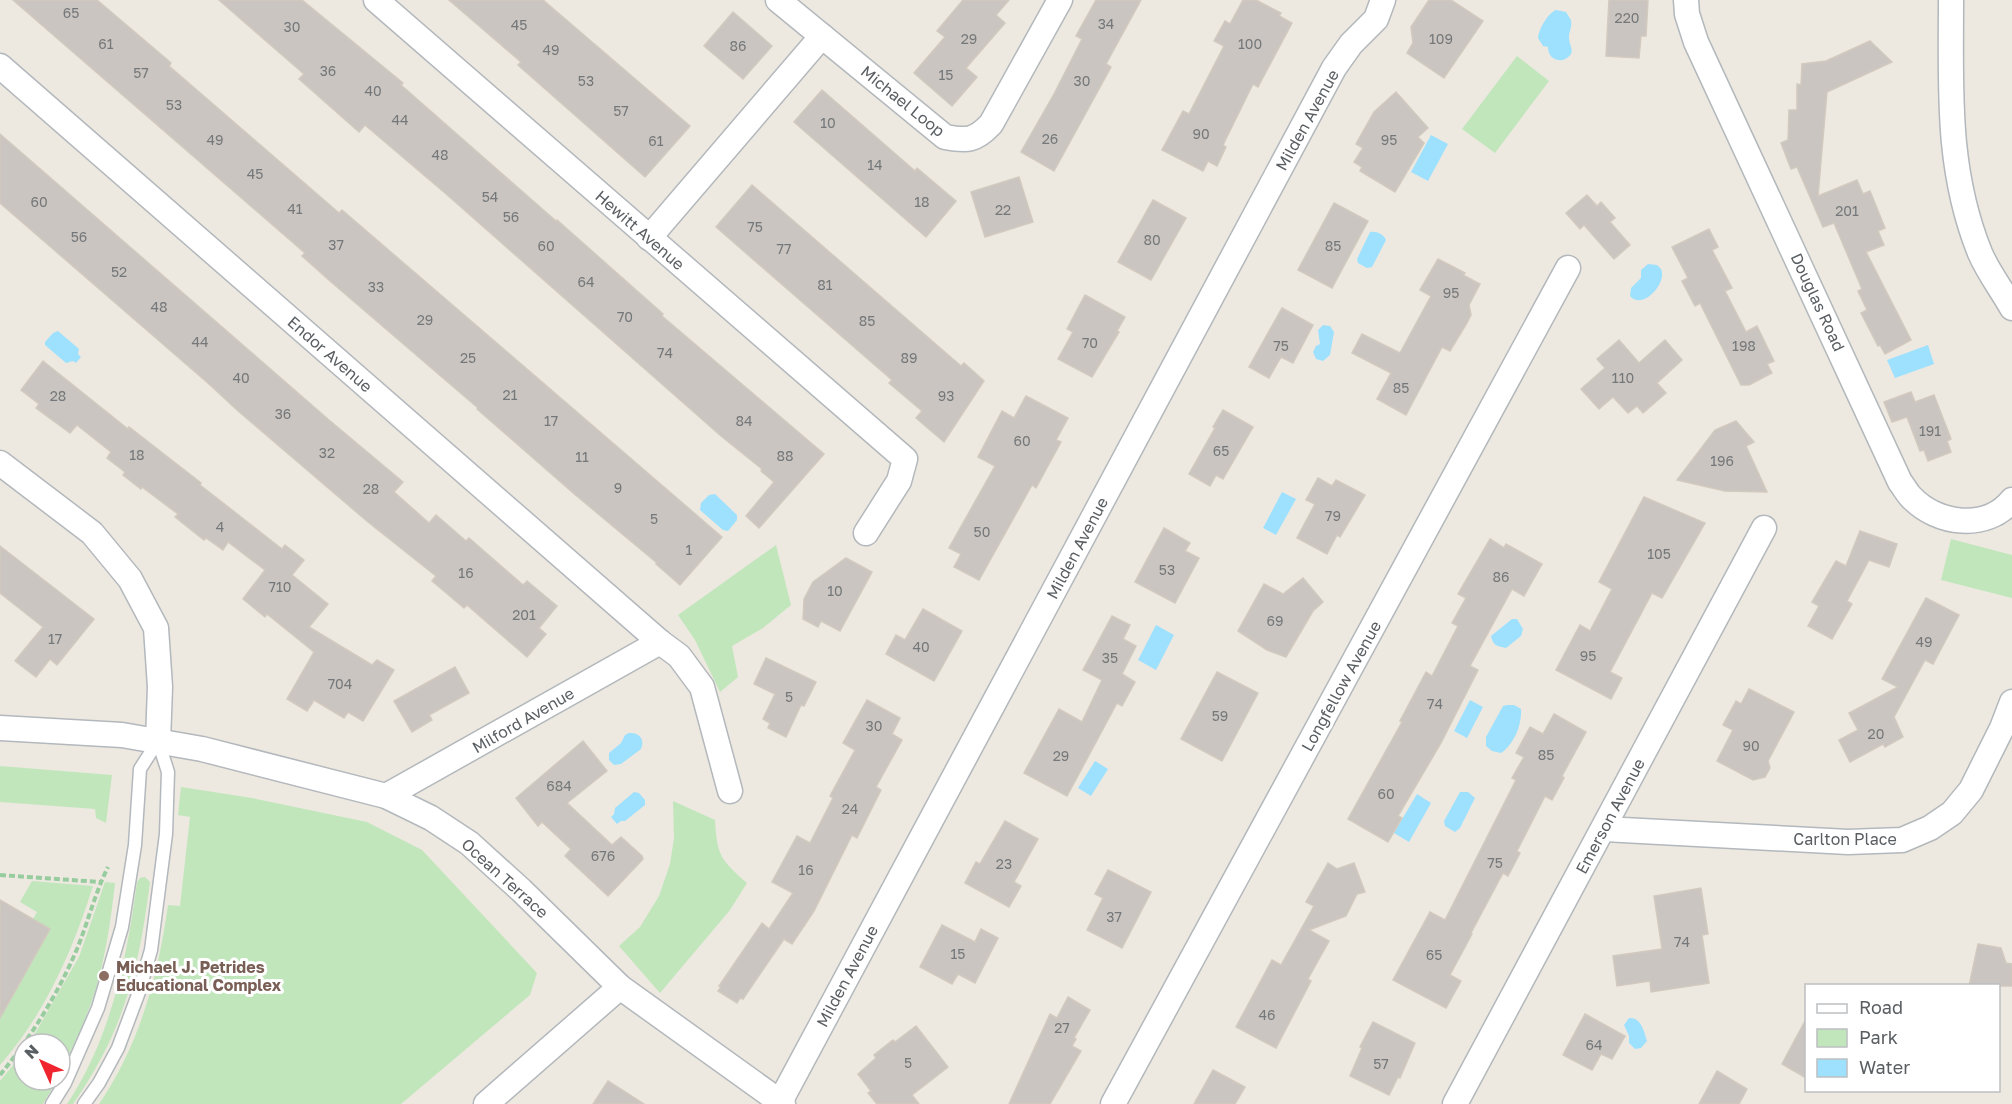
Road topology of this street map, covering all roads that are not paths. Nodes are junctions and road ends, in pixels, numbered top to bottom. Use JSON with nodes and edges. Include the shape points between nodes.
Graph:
{"nodes":[{"id":1,"x":376,"y":0,"type":"edge"},
{"id":2,"x":778,"y":0,"type":"edge"},
{"id":3,"x":1060,"y":0,"type":"edge"},
{"id":4,"x":1383,"y":0,"type":"edge"},
{"id":5,"x":1686,"y":0,"type":"edge"},
{"id":6,"x":1951,"y":0,"type":"edge"},
{"id":7,"x":822,"y":36,"type":"junction"},
{"id":8,"x":0,"y":66,"type":"edge"},
{"id":9,"x":649,"y":238,"type":"junction"},
{"id":10,"x":1568,"y":268,"type":"dead end"},
{"id":11,"x":2012,"y":308,"type":"edge"},
{"id":12,"x":0,"y":463,"type":"edge"},
{"id":13,"x":2012,"y":500,"type":"edge"},
{"id":14,"x":1764,"y":528,"type":"dead end"},
{"id":15,"x":866,"y":533,"type":"dead end"},
{"id":16,"x":660,"y":642,"type":"junction"},
{"id":17,"x":2012,"y":702,"type":"edge"},
{"id":18,"x":0,"y":728,"type":"edge"},
{"id":19,"x":158,"y":741,"type":"junction"},
{"id":20,"x":730,"y":791,"type":"dead end"},
{"id":21,"x":386,"y":796,"type":"junction"},
{"id":22,"x":1604,"y":829,"type":"junction"},
{"id":23,"x":620,"y":987,"type":"junction"},
{"id":24,"x":781,"y":1103,"type":"edge"},
{"id":25,"x":52,"y":1104,"type":"edge"},
{"id":26,"x":84,"y":1104,"type":"edge"},
{"id":27,"x":486,"y":1104,"type":"edge"},
{"id":28,"x":1113,"y":1104,"type":"edge"},
{"id":29,"x":1455,"y":1104,"type":"edge"}],
"edges":[{"from":1,"to":9,"type":"street","name":"Hewitt Avenue"},
{"from":2,"to":7,"type":"street","name":"Michael Loop"},
{"from":3,"to":7,"type":"street","name":"Michael Loop","via":[[991,124],[980,135],[963,140],[945,137]]},
{"from":4,"to":24,"type":"street","name":"Milden Avenue","via":[[1376,19],[1351,44],[1335,68]]},
{"from":5,"to":13,"type":"street","name":"Douglas Road","via":[[1696,42],[1900,482],[1924,508],[1968,522],[1990,517]]},
{"from":6,"to":11,"type":"street","via":[[1955,165],[1981,255]]},
{"from":7,"to":9,"type":"street"},
{"from":8,"to":16,"type":"street","name":"Endor Avenue"},
{"from":9,"to":15,"type":"street","name":"Hewitt Avenue","via":[[905,459],[899,480]]},
{"from":10,"to":28,"type":"street","name":"Longfellow Avenue"},
{"from":12,"to":19,"type":"street","via":[[92,533],[130,579],[156,628]]},
{"from":14,"to":22,"type":"street","name":"Emerson Avenue"},
{"from":16,"to":20,"type":"street","name":"Endor Avenue","via":[[678,656],[702,687]]},
{"from":16,"to":21,"type":"street","name":"Milford Avenue"},
{"from":17,"to":22,"type":"street","name":"Carlton Place","via":[[1971,790],[1952,813],[1902,840],[1848,842]]},
{"from":18,"to":19,"type":"street","name":"Ocean Terrace","via":[[122,735]]},
{"from":19,"to":21,"type":"street","name":"Ocean Terrace"},
{"from":19,"to":25,"type":"lane","via":[[140,769],[135,845],[122,927],[99,1008]]},
{"from":19,"to":26,"type":"lane","via":[[168,782],[166,834],[151,950],[118,1048]]},
{"from":21,"to":23,"type":"street","name":"Ocean Terrace","via":[[431,818],[469,843]]},
{"from":22,"to":29,"type":"street","name":"Emerson Avenue"},
{"from":23,"to":24,"type":"street","name":"Ocean Terrace"},
{"from":23,"to":27,"type":"street"}]}
